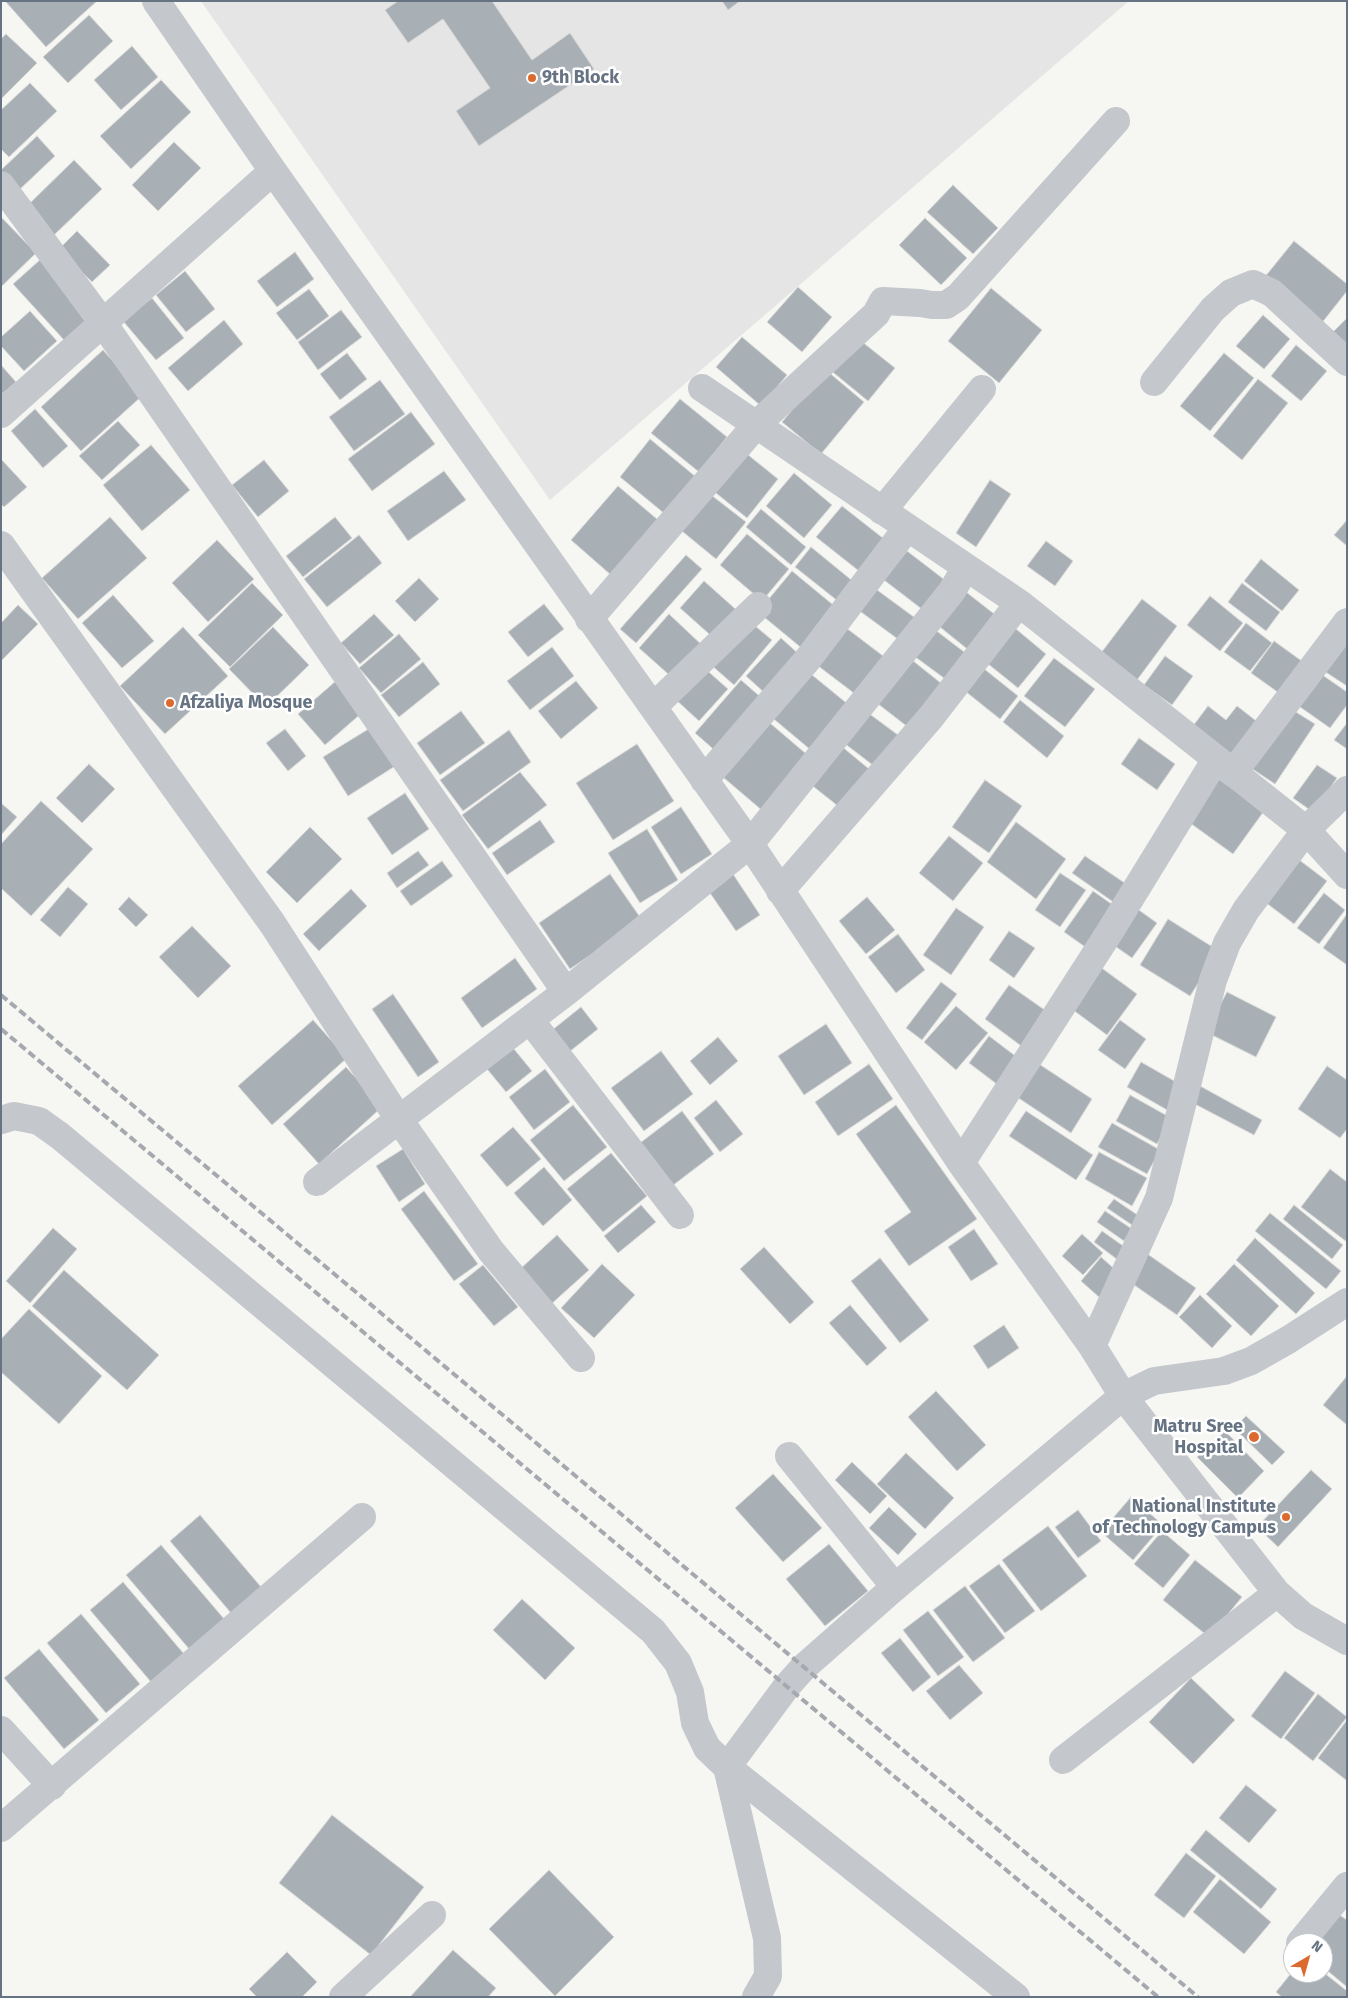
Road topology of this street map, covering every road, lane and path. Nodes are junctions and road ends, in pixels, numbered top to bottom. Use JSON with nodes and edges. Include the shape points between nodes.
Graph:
{"nodes":[{"id":1,"x":156,"y":1,"type":"edge"},
{"id":2,"x":1116,"y":121,"type":"dead end"},
{"id":3,"x":273,"y":171,"type":"junction"},
{"id":4,"x":1,"y":185,"type":"edge"},
{"id":5,"x":103,"y":323,"type":"junction"},
{"id":6,"x":1347,"y":362,"type":"edge"},
{"id":7,"x":1154,"y":382,"type":"dead end"},
{"id":8,"x":702,"y":388,"type":"dead end"},
{"id":9,"x":982,"y":389,"type":"dead end"},
{"id":10,"x":1,"y":414,"type":"edge"},
{"id":11,"x":757,"y":424,"type":"junction"},
{"id":12,"x":882,"y":511,"type":"junction"},
{"id":13,"x":907,"y":528,"type":"junction"},
{"id":14,"x":1,"y":545,"type":"edge"},
{"id":15,"x":966,"y":567,"type":"junction"},
{"id":16,"x":1019,"y":603,"type":"junction"},
{"id":17,"x":758,"y":606,"type":"dead end"},
{"id":18,"x":589,"y":619,"type":"junction"},
{"id":19,"x":1347,"y":622,"type":"edge"},
{"id":20,"x":653,"y":707,"type":"junction"},
{"id":21,"x":1224,"y":766,"type":"junction"},
{"id":22,"x":704,"y":780,"type":"junction"},
{"id":23,"x":1347,"y":790,"type":"edge"},
{"id":24,"x":1306,"y":830,"type":"junction"},
{"id":25,"x":750,"y":844,"type":"junction"},
{"id":26,"x":1347,"y":874,"type":"edge"},
{"id":27,"x":780,"y":891,"type":"junction"},
{"id":28,"x":566,"y":992,"type":"junction"},
{"id":29,"x":530,"y":1020,"type":"junction"},
{"id":30,"x":1,"y":1120,"type":"edge"},
{"id":31,"x":399,"y":1120,"type":"junction"},
{"id":32,"x":961,"y":1163,"type":"junction"},
{"id":33,"x":317,"y":1182,"type":"dead end"},
{"id":34,"x":680,"y":1215,"type":"dead end"},
{"id":35,"x":1347,"y":1302,"type":"edge"},
{"id":36,"x":1092,"y":1346,"type":"junction"},
{"id":37,"x":581,"y":1358,"type":"dead end"},
{"id":38,"x":1123,"y":1396,"type":"junction"},
{"id":39,"x":789,"y":1456,"type":"dead end"},
{"id":40,"x":362,"y":1518,"type":"dead end"},
{"id":41,"x":895,"y":1586,"type":"junction"},
{"id":42,"x":1277,"y":1593,"type":"junction"},
{"id":43,"x":1347,"y":1642,"type":"edge"},
{"id":44,"x":1,"y":1730,"type":"edge"},
{"id":45,"x":1063,"y":1760,"type":"dead end"},
{"id":46,"x":727,"y":1767,"type":"junction"},
{"id":47,"x":52,"y":1786,"type":"junction"},
{"id":48,"x":1,"y":1828,"type":"edge"},
{"id":49,"x":1347,"y":1886,"type":"edge"},
{"id":50,"x":432,"y":1915,"type":"dead end"},
{"id":51,"x":1308,"y":1933,"type":"edge"},
{"id":52,"x":343,"y":1997,"type":"edge"},
{"id":53,"x":756,"y":1997,"type":"edge"},
{"id":54,"x":1016,"y":1997,"type":"edge"}],
"edges":[{"from":1,"to":3,"type":"street"},
{"from":2,"to":11,"type":"street","via":[[958,297],[946,305],[883,301],[876,314]]},
{"from":3,"to":5,"type":"street"},
{"from":3,"to":18,"type":"street"},
{"from":4,"to":5,"type":"street"},
{"from":5,"to":10,"type":"street"},
{"from":5,"to":28,"type":"street"},
{"from":6,"to":7,"type":"street","via":[[1272,293],[1252,284],[1231,293],[1213,309]]},
{"from":8,"to":11,"type":"street"},
{"from":9,"to":12,"type":"street"},
{"from":11,"to":12,"type":"street"},
{"from":11,"to":18,"type":"street"},
{"from":12,"to":13,"type":"street"},
{"from":13,"to":15,"type":"street"},
{"from":13,"to":22,"type":"street","via":[[808,659]]},
{"from":14,"to":31,"type":"street","via":[[272,923]]},
{"from":15,"to":16,"type":"street"},
{"from":15,"to":25,"type":"street","via":[[952,591]]},
{"from":16,"to":21,"type":"street"},
{"from":16,"to":27,"type":"street","via":[[931,717]]},
{"from":17,"to":20,"type":"street"},
{"from":18,"to":20,"type":"street"},
{"from":19,"to":21,"type":"street"},
{"from":20,"to":22,"type":"street"},
{"from":21,"to":24,"type":"street"},
{"from":21,"to":32,"type":"street","via":[[1109,933]]},
{"from":22,"to":25,"type":"street"},
{"from":23,"to":24,"type":"street"},
{"from":24,"to":26,"type":"street"},
{"from":24,"to":36,"type":"street","via":[[1246,910],[1227,943],[1213,980],[1159,1198]]},
{"from":25,"to":27,"type":"street"},
{"from":25,"to":28,"type":"street"},
{"from":27,"to":32,"type":"street"},
{"from":28,"to":29,"type":"street"},
{"from":29,"to":31,"type":"street"},
{"from":29,"to":34,"type":"street"},
{"from":30,"to":46,"type":"street","via":[[14,1116],[39,1121],[60,1136],[654,1631],[678,1663],[690,1692],[695,1723],[707,1748]]},
{"from":31,"to":33,"type":"street"},
{"from":31,"to":37,"type":"street","via":[[491,1251]]},
{"from":32,"to":36,"type":"street"},
{"from":35,"to":38,"type":"street","via":[[1251,1361],[1224,1371],[1154,1381]]},
{"from":36,"to":38,"type":"street"},
{"from":38,"to":41,"type":"street"},
{"from":38,"to":42,"type":"street"},
{"from":39,"to":41,"type":"street"},
{"from":40,"to":47,"type":"street"},
{"from":41,"to":46,"type":"street","via":[[804,1667]]},
{"from":42,"to":43,"type":"street","via":[[1303,1616]]},
{"from":42,"to":45,"type":"street"},
{"from":44,"to":47,"type":"street"},
{"from":46,"to":53,"type":"street","via":[[767,1938],[768,1976]]},
{"from":46,"to":54,"type":"street"},
{"from":47,"to":48,"type":"street"},
{"from":49,"to":51,"type":"street"},
{"from":50,"to":52,"type":"street"}]}
